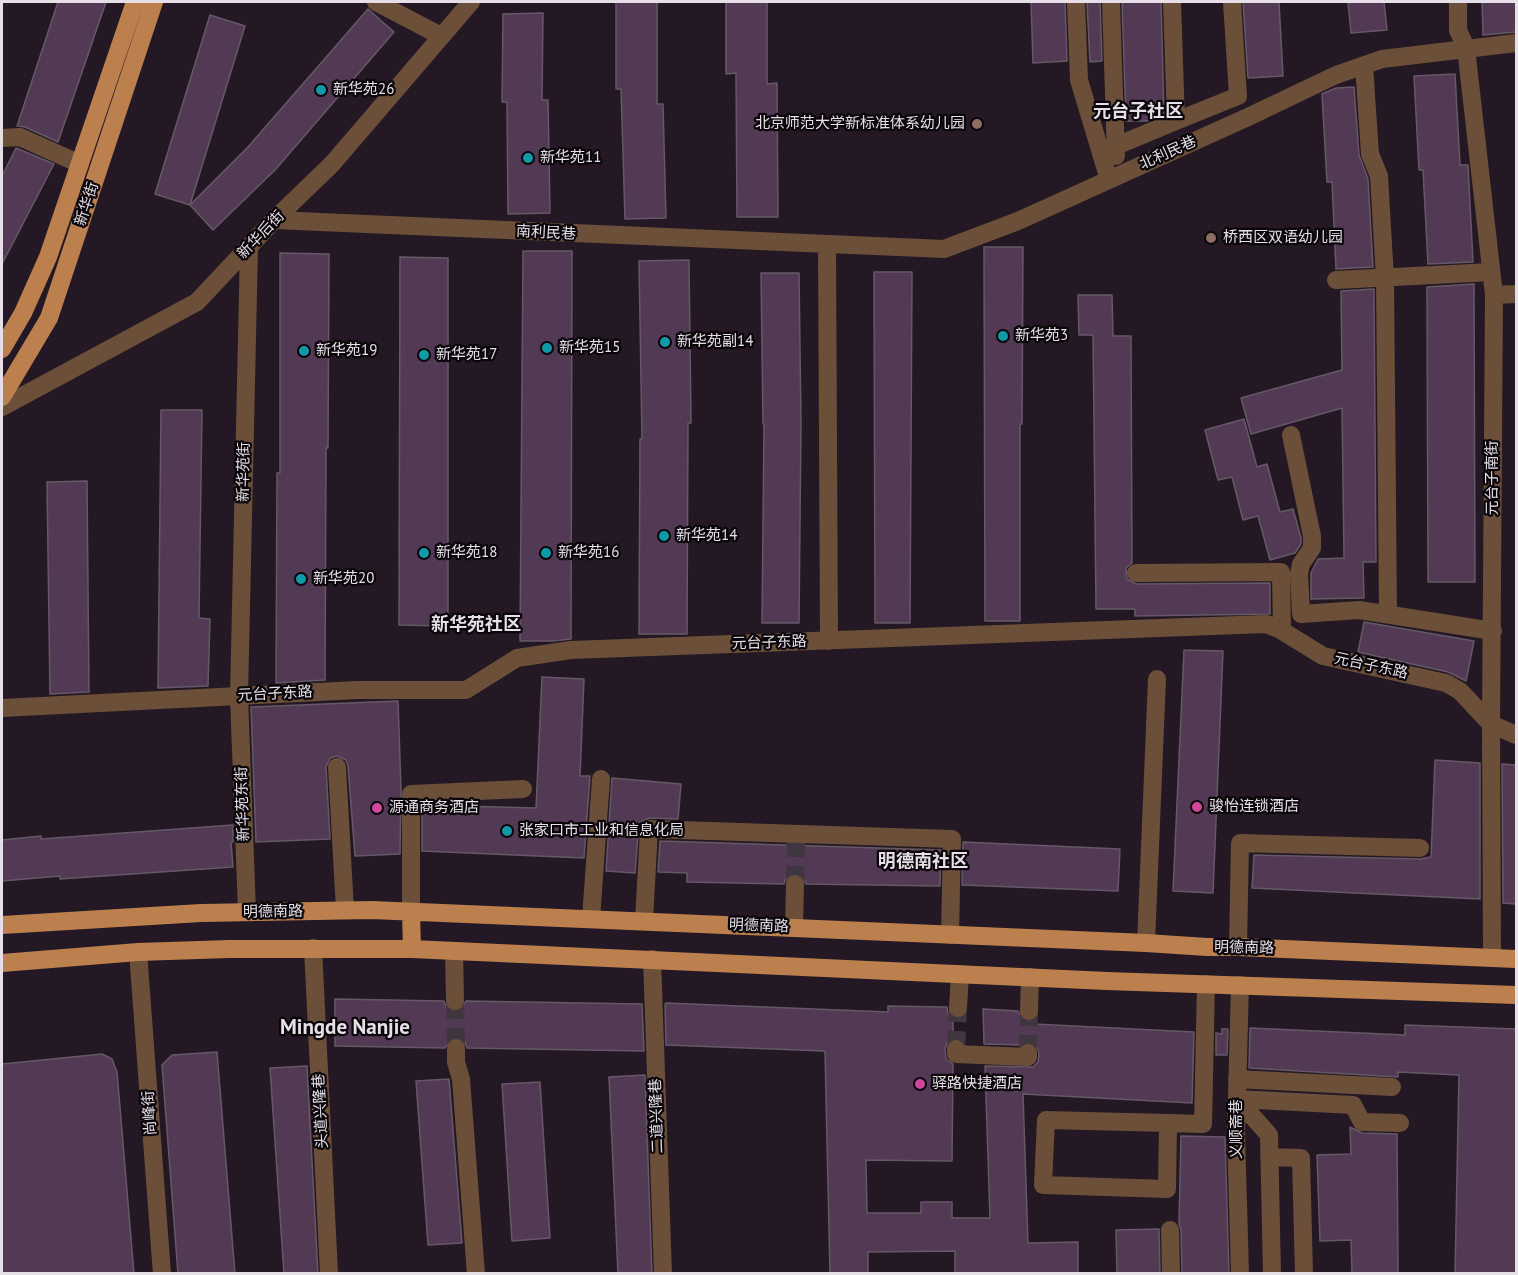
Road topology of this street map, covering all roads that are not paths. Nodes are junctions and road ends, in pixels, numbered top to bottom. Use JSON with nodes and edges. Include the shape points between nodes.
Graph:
{"nodes":[{"id":1,"x":135,"y":2,"type":"edge"},
{"id":2,"x":154,"y":2,"type":"edge"},
{"id":3,"x":376,"y":2,"type":"edge"},
{"id":4,"x":471,"y":2,"type":"edge"},
{"id":5,"x":1076,"y":2,"type":"edge"},
{"id":6,"x":1111,"y":2,"type":"edge"},
{"id":7,"x":1172,"y":2,"type":"edge"},
{"id":8,"x":1233,"y":2,"type":"edge"},
{"id":9,"x":1458,"y":2,"type":"edge"},
{"id":10,"x":441,"y":36,"type":"junction"},
{"id":11,"x":1516,"y":43,"type":"edge"},
{"id":12,"x":1466,"y":48,"type":"junction"},
{"id":13,"x":1364,"y":65,"type":"junction"},
{"id":14,"x":1176,"y":121,"type":"junction"},
{"id":15,"x":2,"y":138,"type":"edge"},
{"id":16,"x":1116,"y":146,"type":"junction"},
{"id":17,"x":80,"y":164,"type":"junction"},
{"id":18,"x":1113,"y":178,"type":"junction"},
{"id":19,"x":274,"y":220,"type":"junction"},
{"id":20,"x":822,"y":245,"type":"junction"},
{"id":21,"x":249,"y":248,"type":"junction"},
{"id":22,"x":1491,"y":272,"type":"junction"},
{"id":23,"x":1385,"y":278,"type":"junction"},
{"id":24,"x":1336,"y":280,"type":"dead end"},
{"id":25,"x":1516,"y":294,"type":"edge"},
{"id":26,"x":1494,"y":295,"type":"junction"},
{"id":27,"x":2,"y":349,"type":"edge"},
{"id":28,"x":2,"y":397,"type":"edge"},
{"id":29,"x":2,"y":407,"type":"edge"},
{"id":30,"x":1291,"y":435,"type":"dead end"},
{"id":31,"x":1136,"y":573,"type":"dead end"},
{"id":32,"x":1301,"y":614,"type":"junction"},
{"id":33,"x":1388,"y":614,"type":"junction"},
{"id":34,"x":1282,"y":631,"type":"junction"},
{"id":35,"x":1492,"y":631,"type":"junction"},
{"id":36,"x":829,"y":641,"type":"junction"},
{"id":37,"x":1302,"y":643,"type":"junction"},
{"id":38,"x":1157,"y":679,"type":"dead end"},
{"id":39,"x":239,"y":696,"type":"junction"},
{"id":40,"x":2,"y":708,"type":"edge"},
{"id":41,"x":1491,"y":724,"type":"junction"},
{"id":42,"x":1516,"y":735,"type":"edge"},
{"id":43,"x":337,"y":767,"type":"dead end"},
{"id":44,"x":601,"y":778,"type":"dead end"},
{"id":45,"x":523,"y":789,"type":"dead end"},
{"id":46,"x":1420,"y":848,"type":"dead end"},
{"id":47,"x":795,"y":884,"type":"tunnel mouth"},
{"id":48,"x":345,"y":910,"type":"junction"},
{"id":49,"x":247,"y":912,"type":"junction"},
{"id":50,"x":411,"y":912,"type":"junction"},
{"id":51,"x":591,"y":919,"type":"junction"},
{"id":52,"x":645,"y":921,"type":"junction"},
{"id":53,"x":2,"y":925,"type":"edge"},
{"id":54,"x":794,"y":928,"type":"junction"},
{"id":55,"x":950,"y":935,"type":"junction"},
{"id":56,"x":1146,"y":943,"type":"junction"},
{"id":57,"x":1238,"y":947,"type":"junction"},
{"id":58,"x":313,"y":948,"type":"junction"},
{"id":59,"x":412,"y":949,"type":"junction"},
{"id":60,"x":454,"y":951,"type":"junction"},
{"id":61,"x":138,"y":952,"type":"junction"},
{"id":62,"x":1492,"y":958,"type":"junction"},
{"id":63,"x":652,"y":959,"type":"junction"},
{"id":64,"x":1516,"y":959,"type":"edge"},
{"id":65,"x":2,"y":963,"type":"edge"},
{"id":66,"x":960,"y":974,"type":"junction"},
{"id":67,"x":1030,"y":977,"type":"junction"},
{"id":68,"x":1206,"y":984,"type":"junction"},
{"id":69,"x":1240,"y":985,"type":"junction"},
{"id":70,"x":1516,"y":995,"type":"edge"},
{"id":71,"x":455,"y":1001,"type":"tunnel mouth"},
{"id":72,"x":958,"y":1008,"type":"tunnel mouth"},
{"id":73,"x":1029,"y":1011,"type":"tunnel mouth"},
{"id":74,"x":456,"y":1048,"type":"tunnel mouth"},
{"id":75,"x":956,"y":1050,"type":"dead end"},
{"id":76,"x":1028,"y":1053,"type":"dead end"},
{"id":77,"x":1237,"y":1079,"type":"junction"},
{"id":78,"x":1392,"y":1087,"type":"dead end"},
{"id":79,"x":1237,"y":1099,"type":"junction"},
{"id":80,"x":1168,"y":1123,"type":"junction"},
{"id":81,"x":1400,"y":1123,"type":"dead end"},
{"id":82,"x":1269,"y":1157,"type":"junction"},
{"id":83,"x":1170,"y":1230,"type":"dead end"},
{"id":84,"x":162,"y":1274,"type":"edge"},
{"id":85,"x":329,"y":1274,"type":"edge"},
{"id":86,"x":476,"y":1274,"type":"edge"},
{"id":87,"x":663,"y":1274,"type":"edge"},
{"id":88,"x":1171,"y":1274,"type":"edge"},
{"id":89,"x":1240,"y":1274,"type":"edge"},
{"id":90,"x":1272,"y":1274,"type":"edge"},
{"id":91,"x":1304,"y":1274,"type":"edge"}],
"edges":[{"from":1,"to":17,"type":"main road","name":"新华街"},
{"from":2,"to":28,"type":"main road","name":"新华街","via":[[49,318]]},
{"from":3,"to":10,"type":"street"},
{"from":4,"to":10,"type":"street","name":"新华后街"},
{"from":5,"to":18,"type":"street","via":[[1079,80]]},
{"from":6,"to":16,"type":"street"},
{"from":7,"to":14,"type":"street"},
{"from":8,"to":14,"type":"street","via":[[1238,96]]},
{"from":9,"to":12,"type":"street","name":"元台子南街","via":[[1458,30]]},
{"from":10,"to":19,"type":"street","name":"新华后街","via":[[332,164]]},
{"from":11,"to":12,"type":"street","name":"北利民巷"},
{"from":12,"to":13,"type":"street","name":"北利民巷"},
{"from":12,"to":22,"type":"street","name":"元台子南街"},
{"from":13,"to":18,"type":"street","name":"北利民巷"},
{"from":13,"to":23,"type":"street","via":[[1370,154],[1379,176]]},
{"from":14,"to":16,"type":"street"},
{"from":15,"to":17,"type":"street","via":[[20,137]]},
{"from":16,"to":18,"type":"street"},
{"from":17,"to":27,"type":"main road","name":"新华街","via":[[48,257]]},
{"from":18,"to":20,"type":"street","name":"北利民巷","via":[[944,249]]},
{"from":19,"to":20,"type":"street","name":"南利民巷"},
{"from":19,"to":21,"type":"street","name":"新华后街"},
{"from":20,"to":36,"type":"street"},
{"from":21,"to":29,"type":"street","name":"新华后街","via":[[197,302]]},
{"from":21,"to":39,"type":"street","name":"新华苑街"},
{"from":22,"to":23,"type":"street"},
{"from":22,"to":26,"type":"street","name":"元台子南街"},
{"from":23,"to":24,"type":"street"},
{"from":23,"to":33,"type":"street"},
{"from":25,"to":26,"type":"street"},
{"from":26,"to":35,"type":"street","name":"元台子南街"},
{"from":30,"to":32,"type":"street","via":[[1312,536],[1312,548],[1299,574]]},
{"from":31,"to":34,"type":"street","via":[[1281,572]]},
{"from":32,"to":33,"type":"street","via":[[1359,610]]},
{"from":32,"to":37,"type":"street"},
{"from":33,"to":35,"type":"street"},
{"from":34,"to":36,"type":"street","name":"元台子东路","via":[[1266,624],[1250,624]]},
{"from":34,"to":37,"type":"street","name":"元台子东路"},
{"from":35,"to":41,"type":"street","name":"元台子南街"},
{"from":36,"to":39,"type":"street","name":"元台子东路","via":[[571,650],[517,658],[466,690]]},
{"from":37,"to":41,"type":"street","name":"元台子东路","via":[[1323,656],[1446,683],[1460,691]]},
{"from":38,"to":56,"type":"street"},
{"from":39,"to":40,"type":"street","name":"元台子东路"},
{"from":39,"to":49,"type":"street","name":"新华苑东街"},
{"from":41,"to":42,"type":"street","name":"元台子东路"},
{"from":41,"to":62,"type":"street","name":"元台子南街"},
{"from":43,"to":48,"type":"street"},
{"from":44,"to":51,"type":"street"},
{"from":45,"to":50,"type":"street","via":[[411,794]]},
{"from":46,"to":57,"type":"street","via":[[1239,843]]},
{"from":47,"to":54,"type":"street"},
{"from":48,"to":49,"type":"main road","name":"明德南路"},
{"from":48,"to":50,"type":"main road","name":"明德南路"},
{"from":49,"to":53,"type":"main road","name":"明德南路"},
{"from":50,"to":51,"type":"main road","name":"明德南路"},
{"from":50,"to":59,"type":"main road"},
{"from":51,"to":52,"type":"main road","name":"明德南路"},
{"from":52,"to":54,"type":"main road","name":"明德南路"},
{"from":52,"to":55,"type":"street","via":[[649,829],[796,837],[952,838]]},
{"from":54,"to":55,"type":"main road","name":"明德南路"},
{"from":55,"to":56,"type":"main road","name":"明德南路"},
{"from":56,"to":57,"type":"main road","name":"明德南路"},
{"from":57,"to":62,"type":"main road","name":"明德南路"},
{"from":58,"to":59,"type":"main road"},
{"from":58,"to":61,"type":"main road"},
{"from":58,"to":85,"type":"street","name":"头道兴隆巷"},
{"from":59,"to":60,"type":"main road"},
{"from":60,"to":63,"type":"main road"},
{"from":60,"to":71,"type":"street"},
{"from":61,"to":65,"type":"main road"},
{"from":61,"to":84,"type":"street","name":"尚峰街"},
{"from":62,"to":64,"type":"main road","name":"明德南路"},
{"from":63,"to":66,"type":"main road"},
{"from":63,"to":87,"type":"street","name":"二道兴隆巷"},
{"from":66,"to":67,"type":"main road"},
{"from":66,"to":72,"type":"street"},
{"from":67,"to":68,"type":"main road"},
{"from":67,"to":73,"type":"street"},
{"from":68,"to":69,"type":"main road"},
{"from":68,"to":80,"type":"street","via":[[1203,1124]]},
{"from":69,"to":70,"type":"main road"},
{"from":69,"to":77,"type":"street","name":"义顺斋巷"},
{"from":74,"to":86,"type":"street"},
{"from":75,"to":76,"type":"street","via":[[956,1054],[1018,1057],[1028,1057]]},
{"from":77,"to":78,"type":"street"},
{"from":77,"to":79,"type":"street","name":"义顺斋巷"},
{"from":79,"to":81,"type":"street","via":[[1353,1105],[1362,1122]]},
{"from":79,"to":82,"type":"street","via":[[1269,1135]]},
{"from":79,"to":89,"type":"street","name":"义顺斋巷"},
{"from":80,"to":80,"type":"street","via":[[1046,1120],[1043,1185],[1167,1189]]},
{"from":82,"to":90,"type":"street"},
{"from":82,"to":91,"type":"street","via":[[1301,1158]]},
{"from":83,"to":88,"type":"street"}]}
